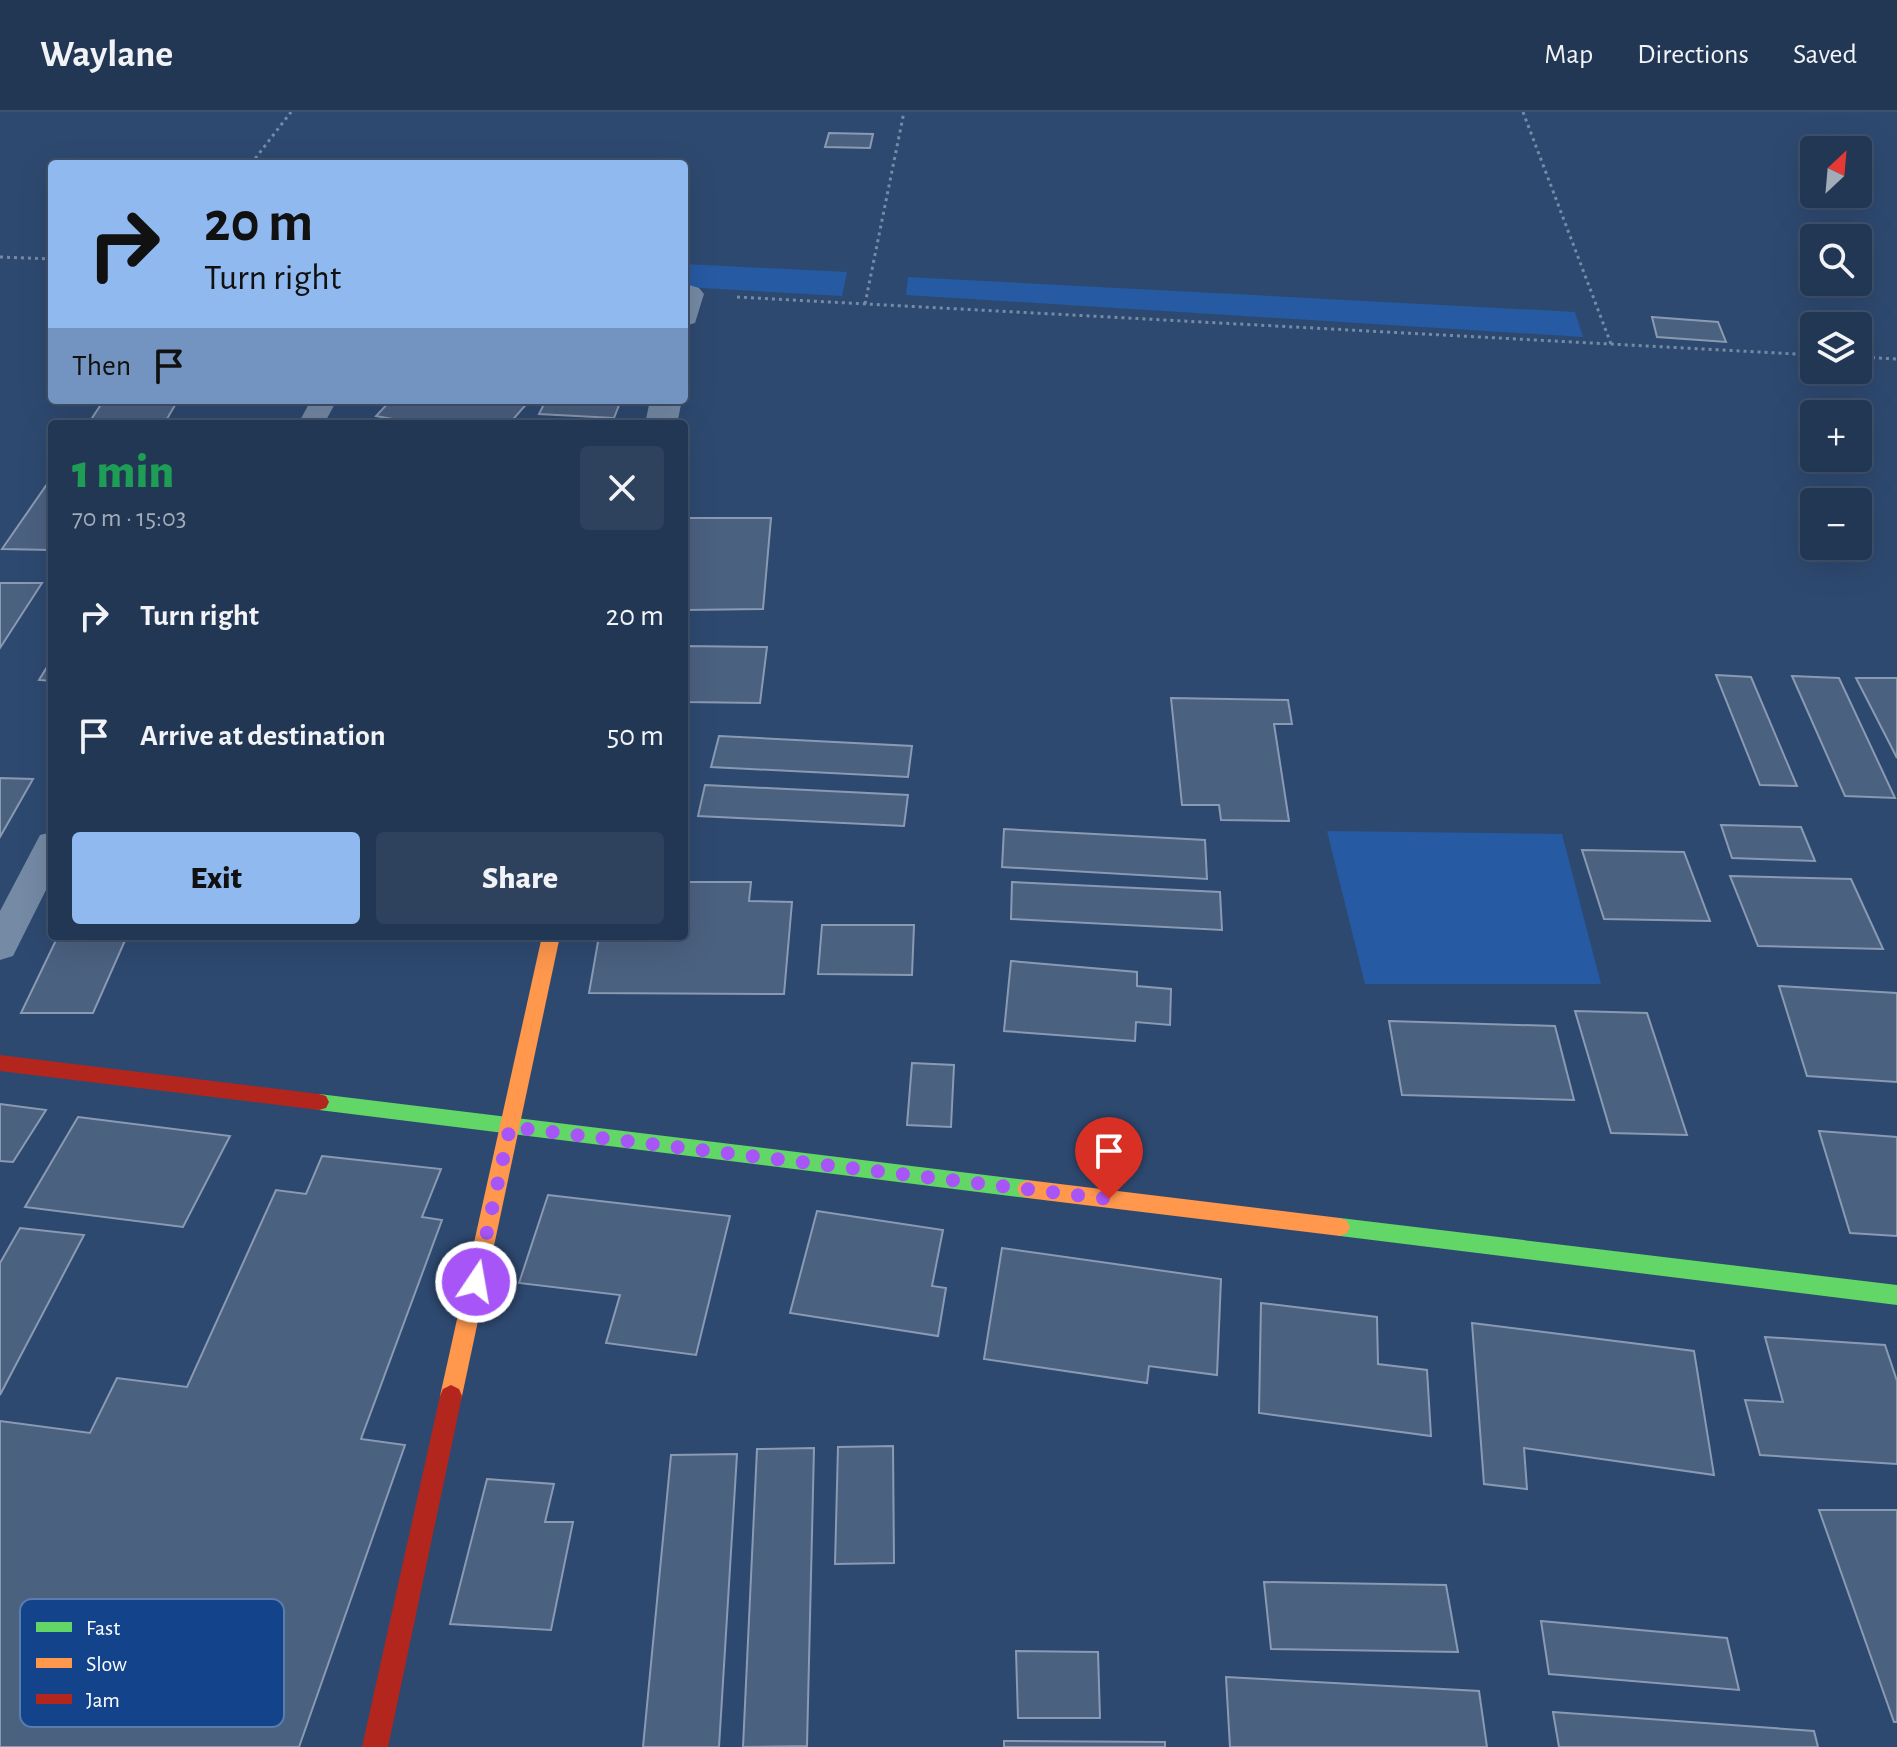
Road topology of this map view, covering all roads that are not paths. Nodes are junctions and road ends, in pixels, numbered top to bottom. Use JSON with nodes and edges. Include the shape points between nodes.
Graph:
{"nodes":[{"id":1,"x":48,"y":852,"type":"edge"},
{"id":2,"x":550,"y":940,"type":"edge"},
{"id":3,"x":0,"y":946,"type":"edge"},
{"id":4,"x":0,"y":1063,"type":"edge"},
{"id":5,"x":510,"y":1127,"type":"junction"},
{"id":6,"x":1897,"y":1295,"type":"edge"},
{"id":7,"x":375,"y":1747,"type":"edge"}],
"edges":[{"from":1,"to":3,"type":"lane"},
{"from":2,"to":5,"type":"street"},
{"from":4,"to":5,"type":"street"},
{"from":5,"to":6,"type":"street"},
{"from":5,"to":7,"type":"street"}]}
